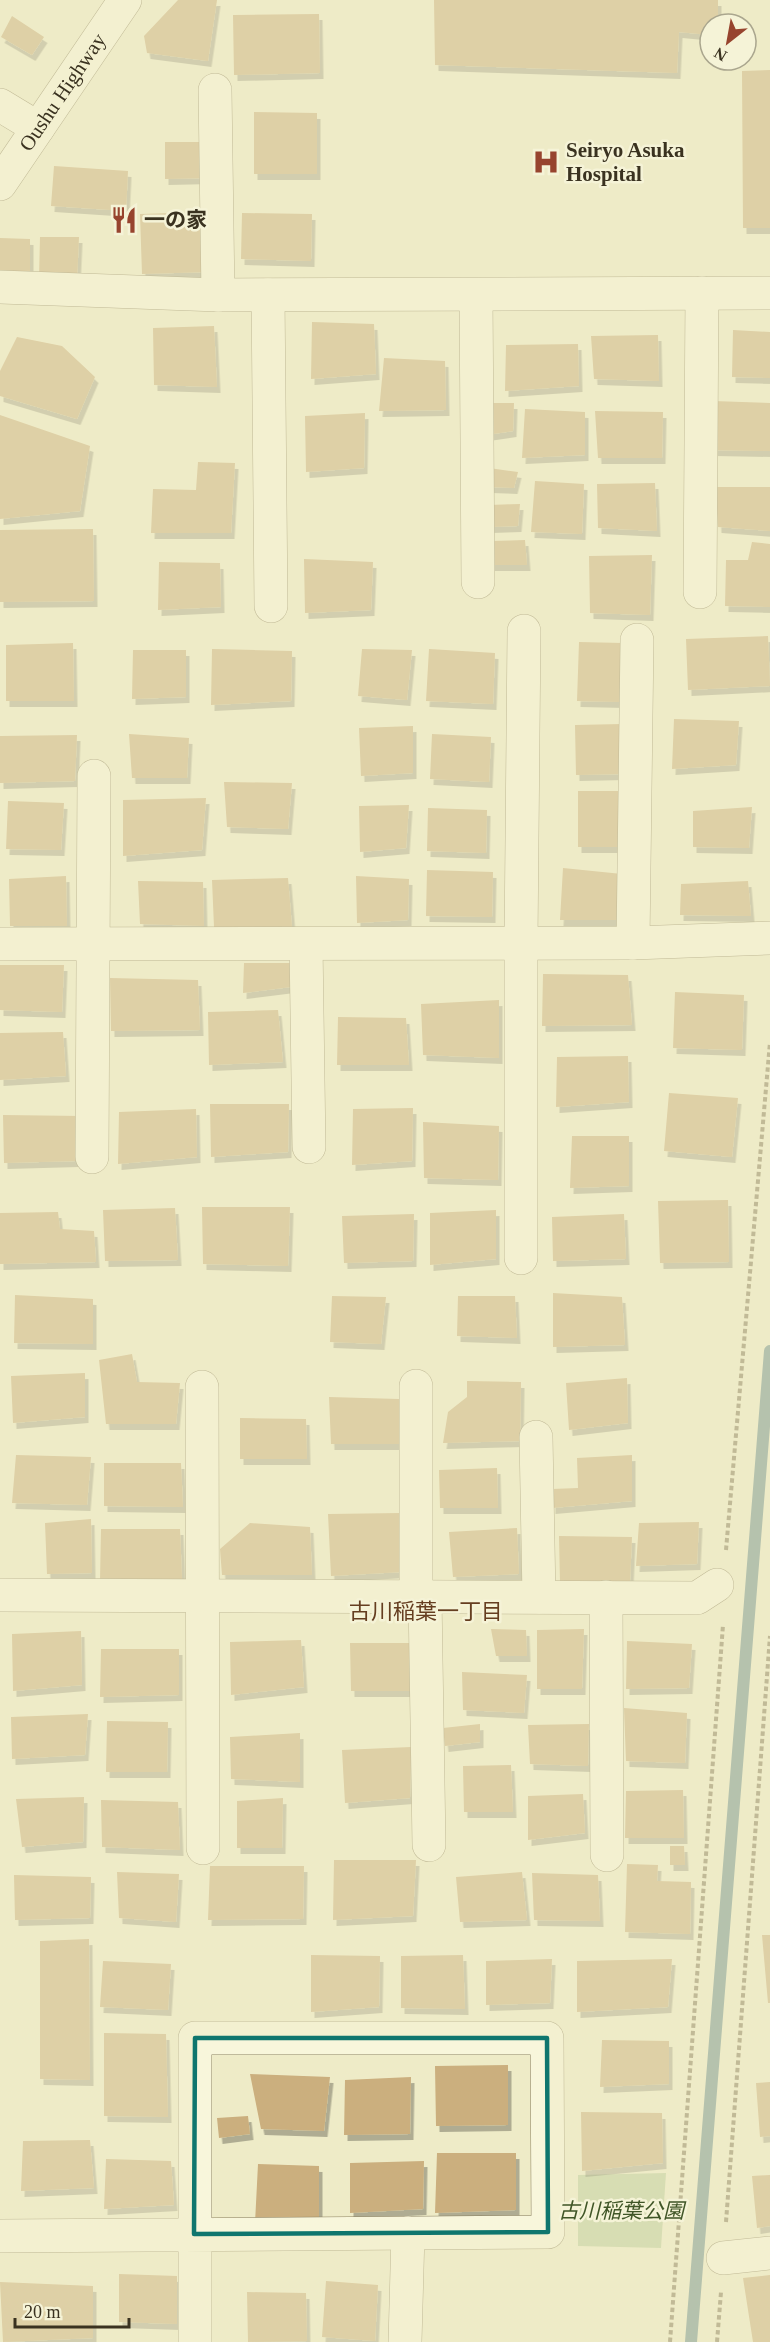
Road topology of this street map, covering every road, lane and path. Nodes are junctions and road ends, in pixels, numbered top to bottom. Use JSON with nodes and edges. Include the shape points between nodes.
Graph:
{"nodes":[{"id":1,"x":125,"y":0,"type":"edge"},
{"id":2,"x":215,"y":90,"type":"dead end"},
{"id":3,"x":0,"y":105,"type":"edge"},
{"id":4,"x":38,"y":128,"type":"junction"},
{"id":5,"x":0,"y":184,"type":"edge"},
{"id":6,"x":0,"y":287,"type":"edge"},
{"id":7,"x":702,"y":293,"type":"junction"},
{"id":8,"x":770,"y":293,"type":"edge"},
{"id":9,"x":218,"y":295,"type":"junction"},
{"id":10,"x":268,"y":295,"type":"junction"},
{"id":11,"x":477,"y":295,"type":"junction"},
{"id":12,"x":478,"y":582,"type":"dead end"},
{"id":13,"x":699,"y":592,"type":"dead end"},
{"id":14,"x":271,"y":606,"type":"dead end"},
{"id":15,"x":524,"y":631,"type":"dead end"},
{"id":16,"x":637,"y":640,"type":"dead end"},
{"id":17,"x":94,"y":776,"type":"dead end"},
{"id":18,"x":770,"y":938,"type":"edge"},
{"id":19,"x":521,"y":943,"type":"junction"},
{"id":20,"x":633,"y":943,"type":"junction"},
{"id":21,"x":0,"y":944,"type":"edge"},
{"id":22,"x":93,"y":944,"type":"junction"},
{"id":23,"x":306,"y":944,"type":"junction"},
{"id":24,"x":770,"y":1042,"type":"edge"},
{"id":25,"x":309,"y":1147,"type":"dead end"},
{"id":26,"x":92,"y":1157,"type":"dead end"},
{"id":27,"x":521,"y":1258,"type":"dead end"},
{"id":28,"x":416,"y":1386,"type":"dead end"},
{"id":29,"x":202,"y":1387,"type":"dead end"},
{"id":30,"x":536,"y":1437,"type":"dead end"},
{"id":31,"x":717,"y":1585,"type":"junction"},
{"id":32,"x":0,"y":1594,"type":"edge"},
{"id":33,"x":202,"y":1596,"type":"junction"},
{"id":34,"x":421,"y":1597,"type":"junction"},
{"id":35,"x":539,"y":1597,"type":"junction"},
{"id":36,"x":606,"y":1597,"type":"junction"},
{"id":37,"x":770,"y":1636,"type":"edge"},
{"id":38,"x":429,"y":1845,"type":"dead end"},
{"id":39,"x":203,"y":1848,"type":"dead end"},
{"id":40,"x":607,"y":1855,"type":"dead end"},
{"id":41,"x":408,"y":2233,"type":"junction"},
{"id":42,"x":194,"y":2234,"type":"junction"},
{"id":43,"x":0,"y":2236,"type":"edge"},
{"id":44,"x":770,"y":2253,"type":"edge"},
{"id":45,"x":723,"y":2258,"type":"junction"},
{"id":46,"x":195,"y":2342,"type":"edge"},
{"id":47,"x":405,"y":2342,"type":"edge"},
{"id":48,"x":670,"y":2342,"type":"edge"},
{"id":49,"x":717,"y":2342,"type":"edge"}],
"edges":[{"from":1,"to":4,"type":"street","name":"Oushu Highway"},
{"from":2,"to":9,"type":"street"},
{"from":3,"to":4,"type":"street"},
{"from":4,"to":5,"type":"street","name":"Oushu Highway"},
{"from":6,"to":9,"type":"street"},
{"from":7,"to":8,"type":"street"},
{"from":7,"to":11,"type":"street"},
{"from":7,"to":13,"type":"street"},
{"from":9,"to":10,"type":"street"},
{"from":10,"to":11,"type":"street"},
{"from":10,"to":14,"type":"street"},
{"from":11,"to":12,"type":"street"},
{"from":15,"to":19,"type":"street"},
{"from":16,"to":20,"type":"street"},
{"from":17,"to":22,"type":"street"},
{"from":18,"to":20,"type":"street"},
{"from":19,"to":20,"type":"street"},
{"from":19,"to":23,"type":"street"},
{"from":19,"to":27,"type":"street"},
{"from":21,"to":22,"type":"street"},
{"from":22,"to":23,"type":"street"},
{"from":22,"to":26,"type":"street"},
{"from":23,"to":25,"type":"street"},
{"from":24,"to":31,"type":"path","via":[[725,1561]]},
{"from":28,"to":34,"type":"street"},
{"from":29,"to":33,"type":"street"},
{"from":30,"to":35,"type":"street"},
{"from":31,"to":36,"type":"street","via":[[696,1598]]},
{"from":31,"to":48,"type":"path","via":[[724,1617]]},
{"from":32,"to":33,"type":"street"},
{"from":33,"to":34,"type":"street"},
{"from":33,"to":39,"type":"street"},
{"from":34,"to":35,"type":"street"},
{"from":34,"to":38,"type":"street"},
{"from":35,"to":36,"type":"street"},
{"from":36,"to":40,"type":"street"},
{"from":37,"to":45,"type":"path"},
{"from":41,"to":42,"type":"street"},
{"from":41,"to":42,"type":"street","via":[[548,2232],[547,2038],[195,2038]]},
{"from":41,"to":47,"type":"street"},
{"from":42,"to":43,"type":"street"},
{"from":42,"to":46,"type":"street"},
{"from":44,"to":45,"type":"street"},
{"from":45,"to":49,"type":"path"}]}
